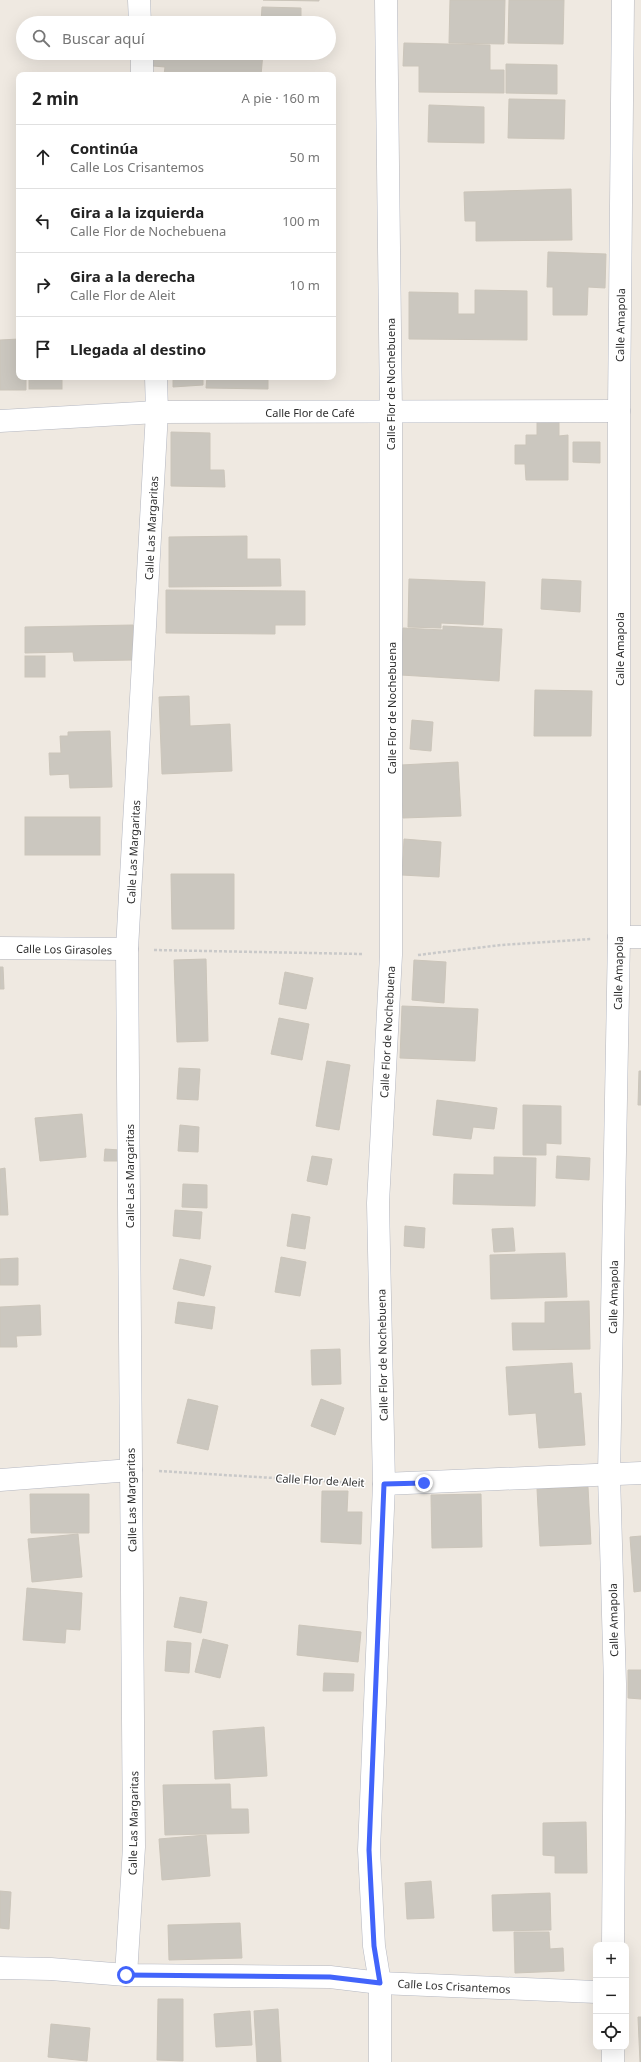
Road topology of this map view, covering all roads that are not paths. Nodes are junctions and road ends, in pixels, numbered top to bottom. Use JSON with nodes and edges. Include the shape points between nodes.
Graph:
{"nodes":[{"id":1,"x":139,"y":0,"type":"edge"},
{"id":2,"x":386,"y":0,"type":"edge"},
{"id":3,"x":623,"y":0,"type":"edge"},
{"id":4,"x":140,"y":16,"type":"edge"},
{"id":5,"x":142,"y":60,"type":"edge"},
{"id":6,"x":142,"y":72,"type":"edge"},
{"id":7,"x":156,"y":380,"type":"edge"},
{"id":8,"x":620,"y":411,"type":"junction"},
{"id":9,"x":157,"y":412,"type":"junction"},
{"id":10,"x":391,"y":412,"type":"junction"},
{"id":11,"x":0,"y":421,"type":"edge"},
{"id":12,"x":619,"y":937,"type":"junction"},
{"id":13,"x":641,"y":937,"type":"edge"},
{"id":14,"x":0,"y":948,"type":"edge"},
{"id":15,"x":127,"y":949,"type":"junction"},
{"id":16,"x":131,"y":1470,"type":"junction"},
{"id":17,"x":641,"y":1473,"type":"edge"},
{"id":18,"x":609,"y":1475,"type":"junction"},
{"id":19,"x":0,"y":1480,"type":"edge"},
{"id":20,"x":384,"y":1484,"type":"junction"},
{"id":21,"x":613,"y":1942,"type":"edge"},
{"id":22,"x":0,"y":1968,"type":"edge"},
{"id":23,"x":126,"y":1975,"type":"junction"},
{"id":24,"x":380,"y":1983,"type":"junction"},
{"id":25,"x":593,"y":1992,"type":"edge"},
{"id":26,"x":613,"y":2050,"type":"edge"},
{"id":27,"x":380,"y":2062,"type":"edge"},
{"id":28,"x":613,"y":2062,"type":"edge"}],
"edges":[{"from":1,"to":4,"type":"street"},
{"from":2,"to":10,"type":"street","name":"Calle Flor de Nochebuena"},
{"from":3,"to":8,"type":"street","name":"Calle Amapola"},
{"from":5,"to":6,"type":"street"},
{"from":7,"to":9,"type":"street","name":"Calle Las Margaritas"},
{"from":8,"to":10,"type":"street","name":"Calle Flor de Café"},
{"from":8,"to":12,"type":"street","name":"Calle Amapola"},
{"from":9,"to":10,"type":"street","name":"Calle Flor de Café"},
{"from":9,"to":11,"type":"street","name":"Calle Flor de Café"},
{"from":9,"to":15,"type":"street","name":"Calle Las Margaritas"},
{"from":10,"to":20,"type":"street","name":"Calle Flor de Nochebuena","via":[[391,955],[378,1203]]},
{"from":12,"to":13,"type":"street"},
{"from":12,"to":18,"type":"street","name":"Calle Amapola"},
{"from":14,"to":15,"type":"street","name":"Calle Los Girasoles"},
{"from":15,"to":16,"type":"street","name":"Calle Las Margaritas"},
{"from":16,"to":19,"type":"street"},
{"from":16,"to":23,"type":"street","name":"Calle Las Margaritas","via":[[134,1846]]},
{"from":17,"to":18,"type":"street"},
{"from":18,"to":20,"type":"street"},
{"from":18,"to":21,"type":"street","name":"Calle Amapola","via":[[615,1684]]},
{"from":20,"to":24,"type":"street","name":"Calle Flor de Nochebuena","via":[[369,1850],[374,1946]]},
{"from":22,"to":23,"type":"street","name":"Calle Los Crisantemos"},
{"from":23,"to":24,"type":"street","name":"Calle Los Crisantemos","via":[[330,1977]]},
{"from":24,"to":25,"type":"street","name":"Calle Los Crisantemos"},
{"from":24,"to":27,"type":"street","name":"Calle Flor de Nochebuena"},
{"from":26,"to":28,"type":"street"}]}
